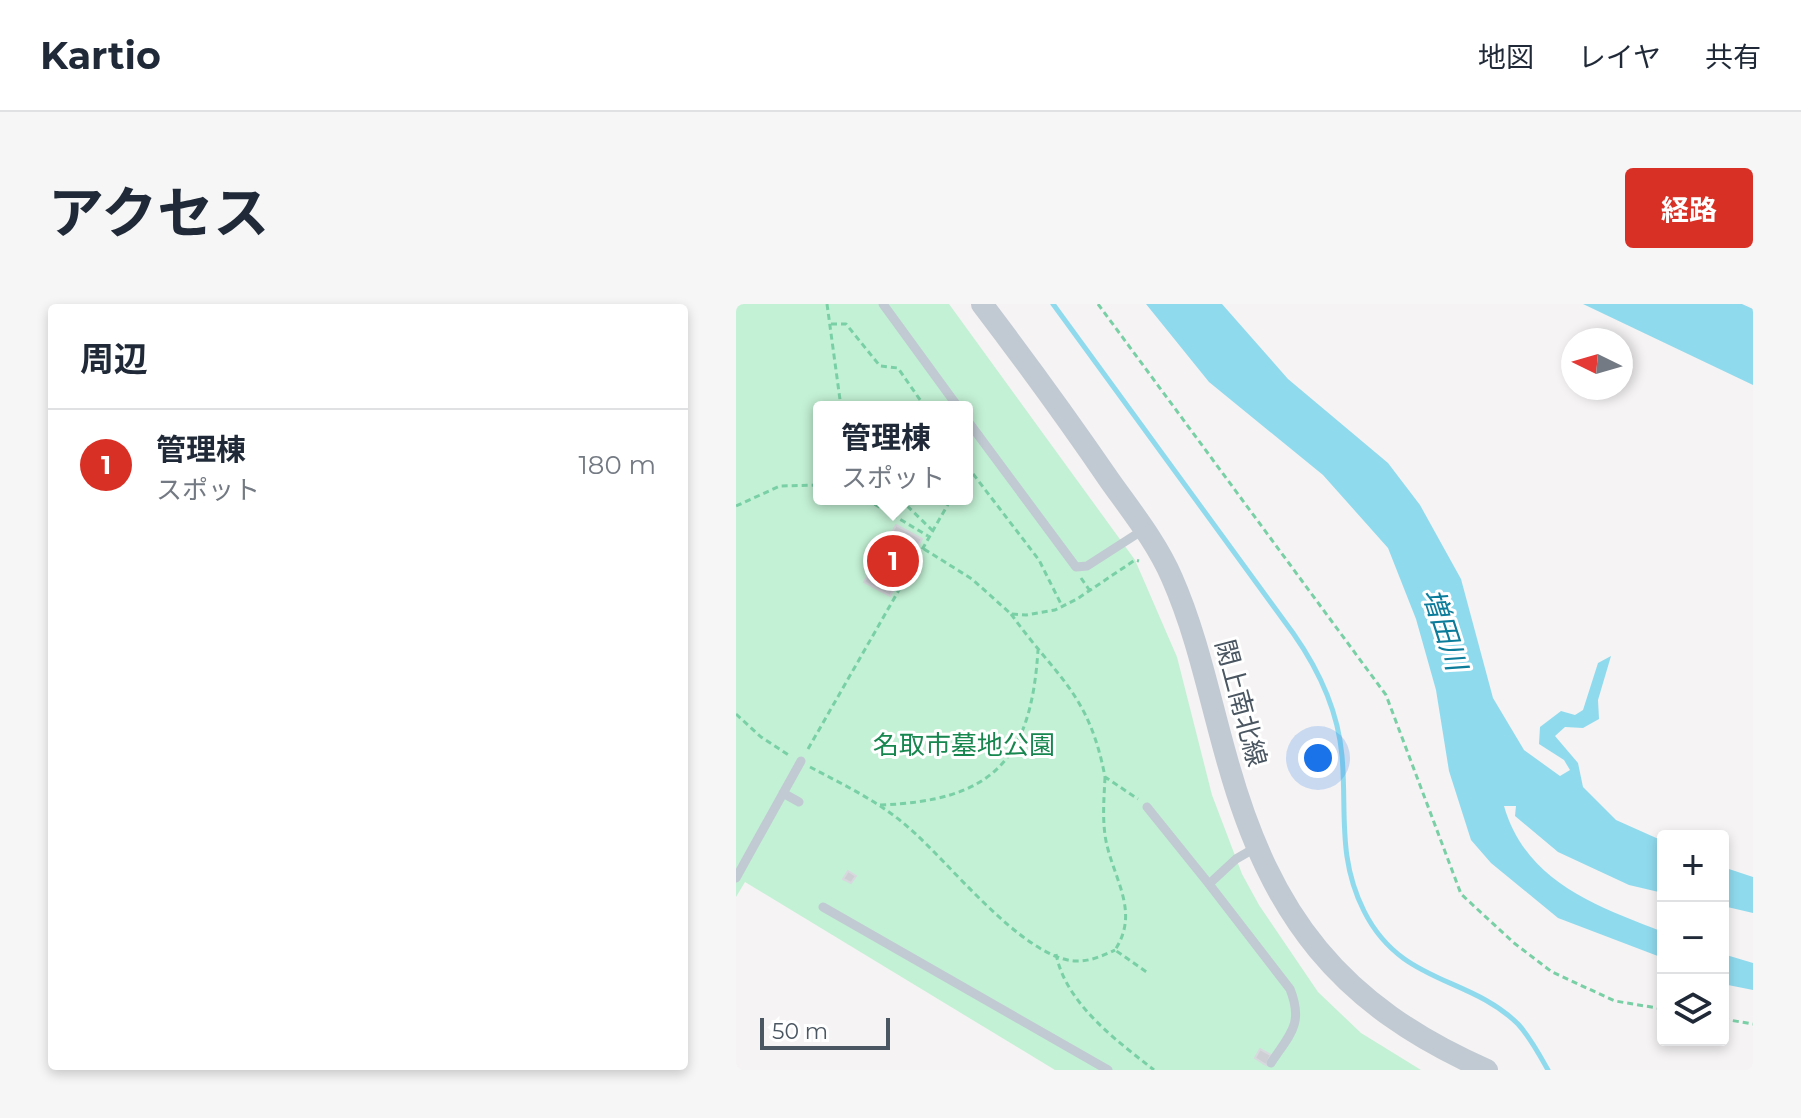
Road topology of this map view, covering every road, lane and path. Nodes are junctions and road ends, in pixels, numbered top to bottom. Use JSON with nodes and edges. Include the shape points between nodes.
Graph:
{"nodes":[{"id":1,"x":827,"y":304,"type":"edge"},
{"id":2,"x":883,"y":304,"type":"edge"},
{"id":3,"x":982,"y":304,"type":"edge"},
{"id":4,"x":1098,"y":304,"type":"edge"},
{"id":5,"x":831,"y":324,"type":"junction"},
{"id":6,"x":840,"y":401,"type":"edge"},
{"id":7,"x":921,"y":401,"type":"edge"},
{"id":8,"x":954,"y":401,"type":"edge"},
{"id":9,"x":973,"y":428,"type":"edge"},
{"id":10,"x":973,"y":476,"type":"edge"},
{"id":11,"x":813,"y":485,"type":"edge"},
{"id":12,"x":876,"y":505,"type":"edge"},
{"id":13,"x":906,"y":505,"type":"edge"},
{"id":14,"x":948,"y":505,"type":"edge"},
{"id":15,"x":736,"y":506,"type":"edge"},
{"id":16,"x":1144,"y":529,"type":"junction"},
{"id":17,"x":933,"y":531,"type":"junction"},
{"id":18,"x":930,"y":537,"type":"junction"},
{"id":19,"x":923,"y":549,"type":"junction"},
{"id":20,"x":1139,"y":561,"type":"dead end"},
{"id":21,"x":1062,"y":606,"type":"junction"},
{"id":22,"x":1011,"y":614,"type":"junction"},
{"id":23,"x":1038,"y":650,"type":"junction"},
{"id":24,"x":736,"y":714,"type":"edge"},
{"id":25,"x":801,"y":761,"type":"junction"},
{"id":26,"x":1105,"y":777,"type":"junction"},
{"id":27,"x":783,"y":793,"type":"junction"},
{"id":28,"x":799,"y":802,"type":"dead end"},
{"id":29,"x":880,"y":805,"type":"junction"},
{"id":30,"x":1147,"y":807,"type":"joint"},
{"id":31,"x":1255,"y":848,"type":"junction"},
{"id":32,"x":737,"y":875,"type":"edge"},
{"id":33,"x":1209,"y":884,"type":"junction"},
{"id":34,"x":823,"y":907,"type":"dead end"},
{"id":35,"x":1115,"y":950,"type":"junction"},
{"id":36,"x":1056,"y":954,"type":"junction"},
{"id":37,"x":1148,"y":973,"type":"dead end"},
{"id":38,"x":1657,"y":1008,"type":"edge"},
{"id":39,"x":1729,"y":1020,"type":"edge"},
{"id":40,"x":1753,"y":1024,"type":"edge"},
{"id":41,"x":1271,"y":1063,"type":"dead end"},
{"id":42,"x":1108,"y":1070,"type":"edge"},
{"id":43,"x":1154,"y":1070,"type":"edge"},
{"id":44,"x":1487,"y":1070,"type":"edge"}],
"edges":[{"from":1,"to":5,"type":"path"},
{"from":2,"to":8,"type":"lane"},
{"from":3,"to":16,"type":"street","name":"閖上南北線"},
{"from":4,"to":38,"type":"path","via":[[1386,695],[1461,894],[1552,972],[1615,1001]]},
{"from":5,"to":6,"type":"path"},
{"from":5,"to":7,"type":"path","via":[[846,324],[880,366],[898,368]]},
{"from":9,"to":16,"type":"lane","via":[[1076,567],[1087,566]]},
{"from":10,"to":21,"type":"path","via":[[1039,560]]},
{"from":11,"to":15,"type":"path","via":[[780,486]]},
{"from":12,"to":18,"type":"path"},
{"from":13,"to":17,"type":"path"},
{"from":14,"to":17,"type":"path"},
{"from":16,"to":31,"type":"street","name":"閖上南北線","via":[[1172,576],[1194,635]]},
{"from":17,"to":18,"type":"path"},
{"from":18,"to":19,"type":"path"},
{"from":19,"to":22,"type":"path","via":[[972,579]]},
{"from":19,"to":25,"type":"path"},
{"from":20,"to":21,"type":"path"},
{"from":21,"to":22,"type":"path"},
{"from":22,"to":23,"type":"path"},
{"from":23,"to":26,"type":"path","via":[[1079,699]]},
{"from":23,"to":29,"type":"path","via":[[1029,721],[992,773],[945,798]]},
{"from":24,"to":25,"type":"path"},
{"from":25,"to":27,"type":"lane"},
{"from":25,"to":29,"type":"path"},
{"from":26,"to":30,"type":"path"},
{"from":26,"to":35,"type":"path","via":[[1106,843],[1128,914]]},
{"from":27,"to":28,"type":"lane"},
{"from":27,"to":32,"type":"lane"},
{"from":29,"to":36,"type":"path","via":[[991,910]]},
{"from":30,"to":33,"type":"lane"},
{"from":31,"to":33,"type":"lane"},
{"from":31,"to":44,"type":"street","name":"閖上南北線","via":[[1296,923],[1336,970],[1399,1022]]},
{"from":33,"to":41,"type":"lane","via":[[1290,989],[1297,1007],[1297,1022]]},
{"from":34,"to":42,"type":"lane"},
{"from":35,"to":36,"type":"path","via":[[1097,959],[1073,961]]},
{"from":35,"to":37,"type":"path"},
{"from":36,"to":43,"type":"path","via":[[1067,985],[1092,1017]]},
{"from":39,"to":40,"type":"path"}]}
